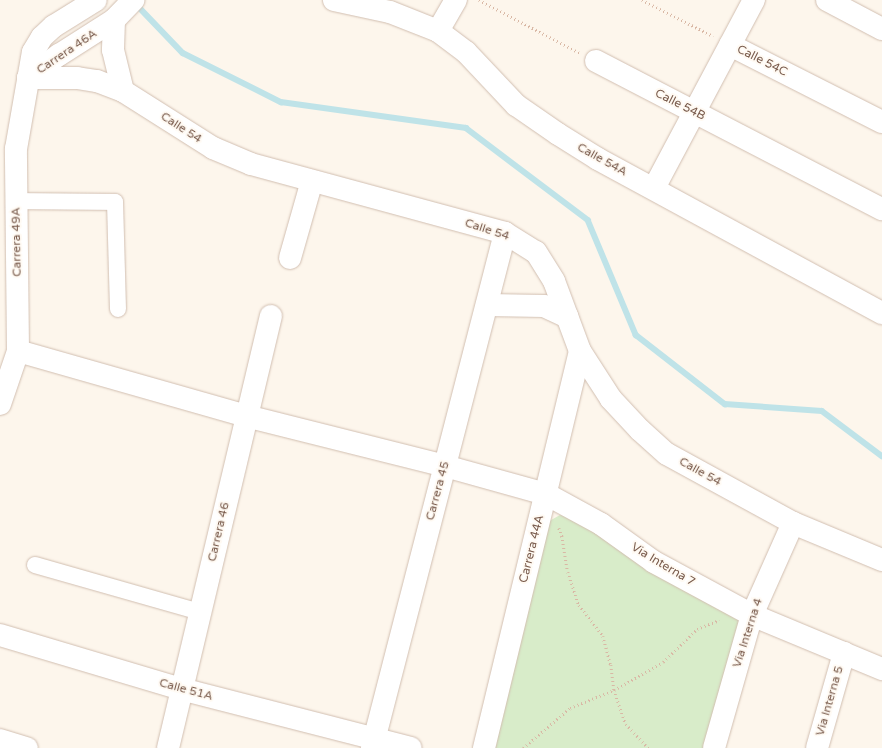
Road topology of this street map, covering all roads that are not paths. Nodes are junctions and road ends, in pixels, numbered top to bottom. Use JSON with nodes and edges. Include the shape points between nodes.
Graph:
{"nodes":[{"id":1,"x":96,"y":0,"type":"edge"},
{"id":2,"x":334,"y":0,"type":"edge"},
{"id":3,"x":456,"y":0,"type":"edge"},
{"id":4,"x":754,"y":0,"type":"edge"},
{"id":5,"x":827,"y":0,"type":"edge"},
{"id":6,"x":125,"y":9,"type":"edge"},
{"id":7,"x":882,"y":29,"type":"edge"},
{"id":8,"x":438,"y":31,"type":"junction"},
{"id":9,"x":730,"y":45,"type":"junction"},
{"id":10,"x":596,"y":61,"type":"road end"},
{"id":11,"x":28,"y":78,"type":"junction"},
{"id":12,"x":123,"y":91,"type":"junction"},
{"id":13,"x":694,"y":112,"type":"junction"},
{"id":14,"x":882,"y":122,"type":"edge"},
{"id":15,"x":312,"y":181,"type":"junction"},
{"id":16,"x":654,"y":188,"type":"junction"},
{"id":17,"x":16,"y":201,"type":"junction"},
{"id":18,"x":882,"y":209,"type":"edge"},
{"id":19,"x":505,"y":233,"type":"junction"},
{"id":20,"x":290,"y":258,"type":"dead end"},
{"id":21,"x":486,"y":304,"type":"junction"},
{"id":22,"x":118,"y":309,"type":"dead end"},
{"id":23,"x":882,"y":313,"type":"edge"},
{"id":24,"x":271,"y":316,"type":"dead end"},
{"id":25,"x":568,"y":317,"type":"junction"},
{"id":26,"x":18,"y":351,"type":"junction"},
{"id":27,"x":580,"y":351,"type":"junction"},
{"id":28,"x":0,"y":404,"type":"edge"},
{"id":29,"x":246,"y":416,"type":"junction"},
{"id":30,"x":445,"y":466,"type":"junction"},
{"id":31,"x":546,"y":494,"type":"junction"},
{"id":32,"x":793,"y":523,"type":"junction"},
{"id":33,"x":882,"y":560,"type":"edge"},
{"id":34,"x":35,"y":565,"type":"dead end"},
{"id":35,"x":200,"y":612,"type":"junction"},
{"id":36,"x":752,"y":615,"type":"junction"},
{"id":37,"x":0,"y":635,"type":"edge"},
{"id":38,"x":844,"y":653,"type":"junction"},
{"id":39,"x":882,"y":669,"type":"edge"},
{"id":40,"x":181,"y":689,"type":"junction"},
{"id":41,"x":0,"y":740,"type":"edge"},
{"id":42,"x":373,"y":743,"type":"edge"},
{"id":43,"x":27,"y":748,"type":"edge"},
{"id":44,"x":168,"y":748,"type":"edge"},
{"id":45,"x":411,"y":748,"type":"edge"},
{"id":46,"x":484,"y":748,"type":"edge"},
{"id":47,"x":714,"y":748,"type":"edge"},
{"id":48,"x":817,"y":748,"type":"edge"}],
"edges":[{"from":1,"to":11,"type":"street","name":"Carrera 46A","via":[[54,26],[42,37],[33,52]]},
{"from":2,"to":8,"type":"street","name":"Calle 54A","via":[[390,12]]},
{"from":3,"to":8,"type":"street"},
{"from":4,"to":9,"type":"street"},
{"from":5,"to":7,"type":"street"},
{"from":6,"to":11,"type":"street","name":"Carrera 46A"},
{"from":6,"to":12,"type":"street","via":[[113,50]]},
{"from":8,"to":16,"type":"street","name":"Calle 54A","via":[[466,52],[516,105],[598,159]]},
{"from":9,"to":13,"type":"street"},
{"from":9,"to":14,"type":"street","name":"Calle 54C"},
{"from":10,"to":13,"type":"street","name":"Calle 54B"},
{"from":11,"to":12,"type":"street","name":"Calle 54","via":[[77,78],[97,81]]},
{"from":11,"to":17,"type":"street","name":"Carrera 49A","via":[[16,149]]},
{"from":12,"to":15,"type":"street","name":"Calle 54","via":[[213,148],[251,164]]},
{"from":13,"to":16,"type":"street"},
{"from":13,"to":18,"type":"street","name":"Calle 54B"},
{"from":15,"to":19,"type":"street","name":"Calle 54"},
{"from":15,"to":20,"type":"street"},
{"from":16,"to":23,"type":"street","name":"Calle 54A"},
{"from":17,"to":22,"type":"street","via":[[115,202]]},
{"from":17,"to":26,"type":"street","name":"Carrera 49A"},
{"from":19,"to":21,"type":"street","name":"Carrera 45"},
{"from":19,"to":25,"type":"street","name":"Calle 54","via":[[536,252],[554,281]]},
{"from":21,"to":25,"type":"street","via":[[544,306]]},
{"from":21,"to":30,"type":"street","name":"Carrera 45"},
{"from":24,"to":29,"type":"street","name":"Carrera 46"},
{"from":25,"to":27,"type":"street","name":"Calle 54"},
{"from":26,"to":28,"type":"street","name":"Carrera 49A"},
{"from":26,"to":29,"type":"street"},
{"from":27,"to":31,"type":"street","name":"Carrera 44A"},
{"from":27,"to":32,"type":"street","name":"Calle 54","via":[[611,399],[667,454]]},
{"from":29,"to":30,"type":"street"},
{"from":29,"to":35,"type":"street","name":"Carrera 46"},
{"from":30,"to":31,"type":"street","name":"Via Interna 7"},
{"from":30,"to":42,"type":"street","name":"Carrera 45"},
{"from":31,"to":36,"type":"street","name":"Via Interna 7","via":[[601,524],[654,562]]},
{"from":31,"to":46,"type":"street","name":"Carrera 44A"},
{"from":32,"to":33,"type":"street","name":"Calle 54"},
{"from":32,"to":36,"type":"street","name":"Via Interna 4"},
{"from":34,"to":35,"type":"street"},
{"from":35,"to":40,"type":"street","name":"Carrera 46"},
{"from":36,"to":38,"type":"street","name":"Via Interna 7"},
{"from":36,"to":47,"type":"street","name":"Via Interna 4"},
{"from":37,"to":40,"type":"street","name":"Calle 51A"},
{"from":38,"to":39,"type":"street","name":"Via Interna 7"},
{"from":38,"to":48,"type":"street","name":"Via Interna 5"},
{"from":40,"to":42,"type":"street","name":"Calle 51A"},
{"from":40,"to":44,"type":"street","name":"Carrera 46"},
{"from":41,"to":43,"type":"street"},
{"from":42,"to":45,"type":"street","name":"Calle 51A"}]}
